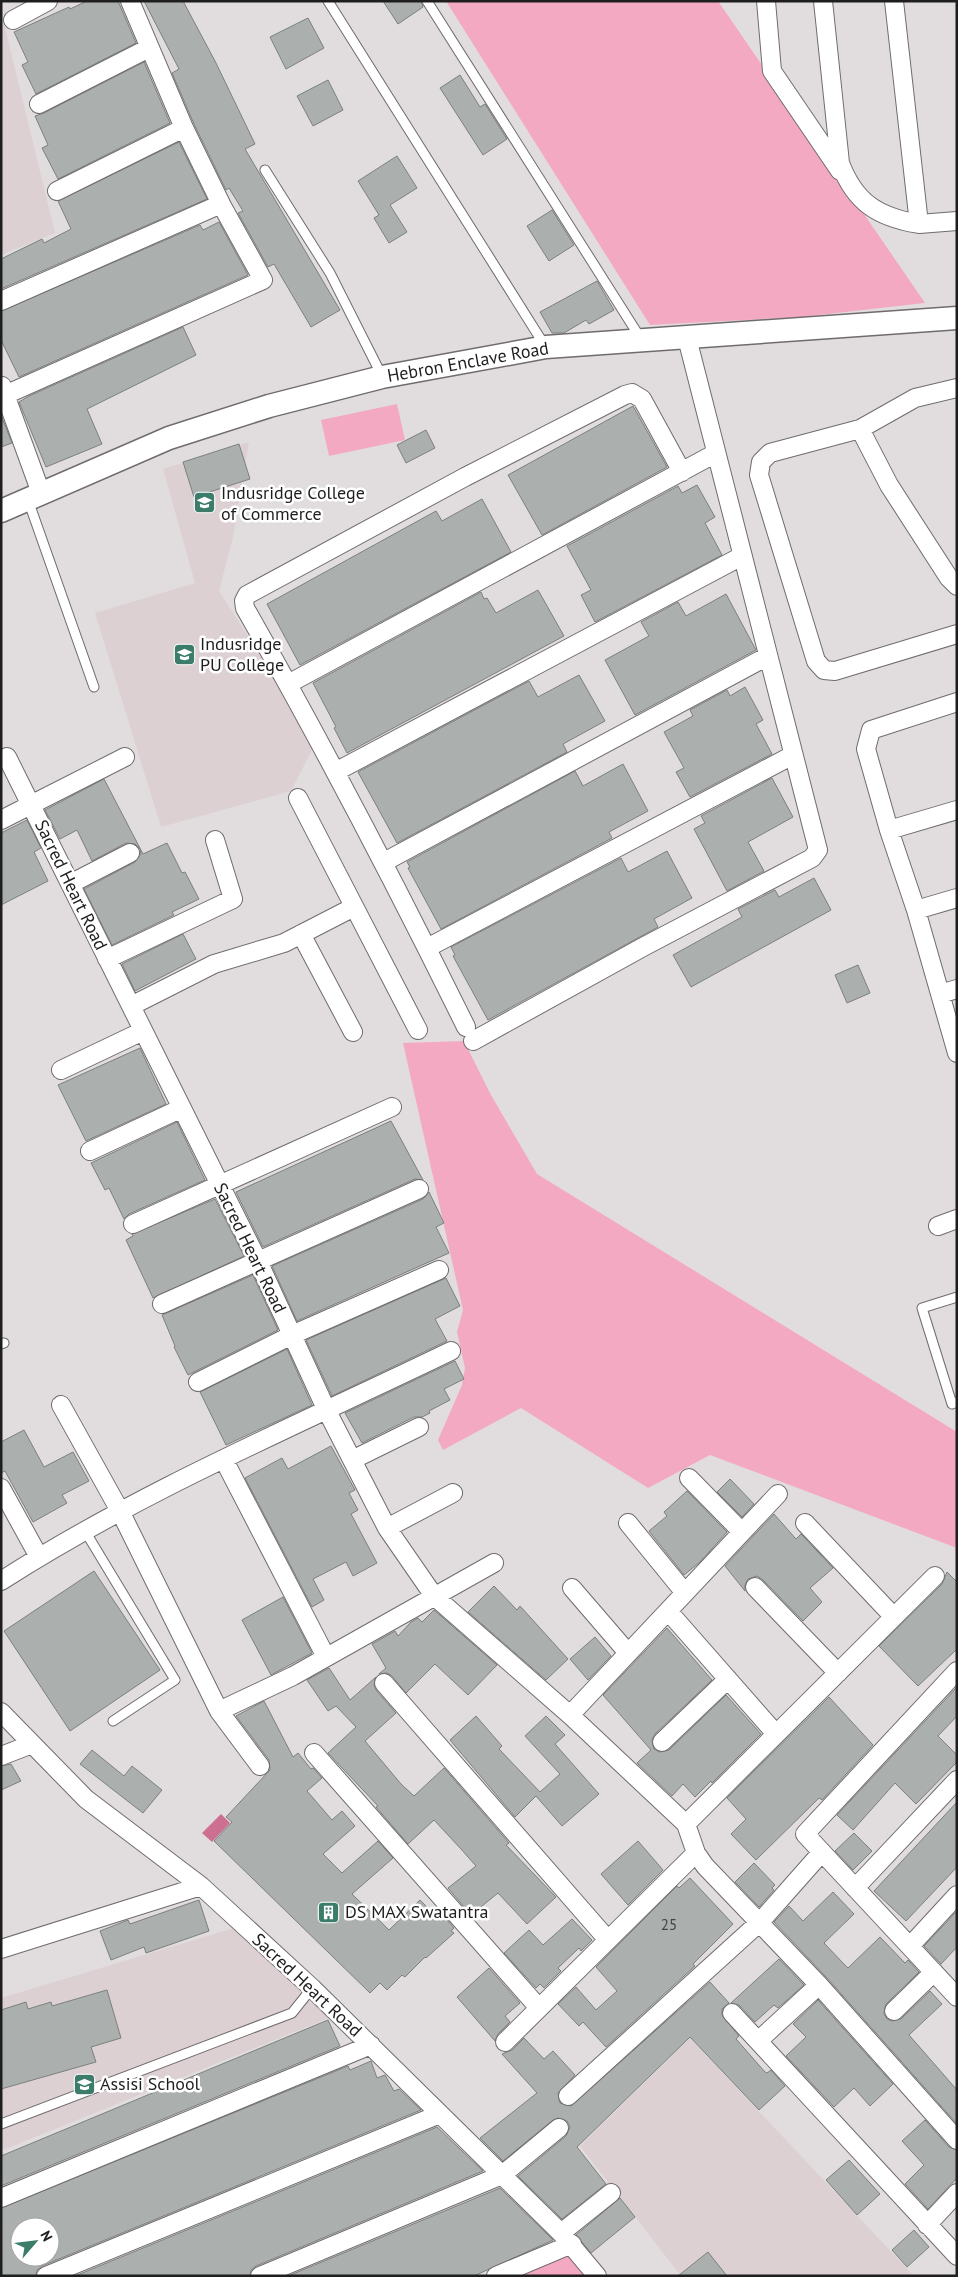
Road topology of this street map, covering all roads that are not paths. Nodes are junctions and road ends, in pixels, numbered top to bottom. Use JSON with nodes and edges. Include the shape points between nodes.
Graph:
{"nodes":[{"id":1,"x":48,"y":1,"type":"edge"},
{"id":2,"x":130,"y":1,"type":"edge"},
{"id":3,"x":328,"y":1,"type":"edge"},
{"id":4,"x":427,"y":1,"type":"edge"},
{"id":5,"x":766,"y":1,"type":"edge"},
{"id":6,"x":823,"y":1,"type":"edge"},
{"id":7,"x":894,"y":1,"type":"edge"},
{"id":8,"x":13,"y":20,"type":"dead end"},
{"id":9,"x":149,"y":48,"type":"junction"},
{"id":10,"x":39,"y":104,"type":"dead end"},
{"id":11,"x":184,"y":128,"type":"junction"},
{"id":12,"x":265,"y":170,"type":"dead end"},
{"id":13,"x":847,"y":182,"type":"junction"},
{"id":14,"x":57,"y":191,"type":"dead end"},
{"id":15,"x":221,"y":204,"type":"junction"},
{"id":16,"x":957,"y":220,"type":"edge"},
{"id":17,"x":919,"y":224,"type":"junction"},
{"id":18,"x":1,"y":301,"type":"edge"},
{"id":19,"x":957,"y":318,"type":"edge"},
{"id":20,"x":687,"y":338,"type":"junction"},
{"id":21,"x":642,"y":340,"type":"junction"},
{"id":22,"x":546,"y":347,"type":"junction"},
{"id":23,"x":382,"y":377,"type":"junction"},
{"id":24,"x":957,"y":388,"type":"edge"},
{"id":25,"x":3,"y":390,"type":"edge"},
{"id":26,"x":860,"y":429,"type":"junction"},
{"id":27,"x":716,"y":453,"type":"junction"},
{"id":28,"x":682,"y":472,"type":"junction"},
{"id":29,"x":34,"y":497,"type":"junction"},
{"id":30,"x":1,"y":511,"type":"edge"},
{"id":31,"x":742,"y":556,"type":"junction"},
{"id":32,"x":957,"y":586,"type":"edge"},
{"id":33,"x":957,"y":634,"type":"edge"},
{"id":34,"x":768,"y":656,"type":"junction"},
{"id":35,"x":288,"y":684,"type":"junction"},
{"id":36,"x":94,"y":687,"type":"dead end"},
{"id":37,"x":957,"y":702,"type":"edge"},
{"id":38,"x":793,"y":755,"type":"junction"},
{"id":39,"x":7,"y":757,"type":"dead end"},
{"id":40,"x":125,"y":758,"type":"dead end"},
{"id":41,"x":336,"y":771,"type":"junction"},
{"id":42,"x":298,"y":798,"type":"dead end"},
{"id":43,"x":31,"y":806,"type":"junction"},
{"id":44,"x":957,"y":810,"type":"edge"},
{"id":45,"x":1,"y":820,"type":"edge"},
{"id":46,"x":889,"y":830,"type":"junction"},
{"id":47,"x":215,"y":840,"type":"dead end"},
{"id":48,"x":130,"y":853,"type":"dead end"},
{"id":49,"x":384,"y":862,"type":"junction"},
{"id":50,"x":70,"y":884,"type":"junction"},
{"id":51,"x":957,"y":898,"type":"edge"},
{"id":52,"x":354,"y":907,"type":"junction"},
{"id":53,"x":916,"y":910,"type":"junction"},
{"id":54,"x":301,"y":934,"type":"junction"},
{"id":55,"x":427,"y":948,"type":"junction"},
{"id":56,"x":107,"y":959,"type":"junction"},
{"id":57,"x":948,"y":991,"type":"edge"},
{"id":58,"x":131,"y":1006,"type":"junction"},
{"id":59,"x":418,"y":1030,"type":"dead end"},
{"id":60,"x":144,"y":1031,"type":"junction"},
{"id":61,"x":354,"y":1032,"type":"dead end"},
{"id":62,"x":957,"y":1053,"type":"edge"},
{"id":63,"x":61,"y":1070,"type":"dead end"},
{"id":64,"x":392,"y":1107,"type":"dead end"},
{"id":65,"x":182,"y":1108,"type":"junction"},
{"id":66,"x":90,"y":1151,"type":"dead end"},
{"id":67,"x":220,"y":1185,"type":"junction"},
{"id":68,"x":419,"y":1189,"type":"dead end"},
{"id":69,"x":957,"y":1218,"type":"edge"},
{"id":70,"x":133,"y":1224,"type":"dead end"},
{"id":71,"x":938,"y":1226,"type":"dead end"},
{"id":72,"x":258,"y":1261,"type":"junction"},
{"id":73,"x":439,"y":1270,"type":"dead end"},
{"id":74,"x":957,"y":1297,"type":"edge"},
{"id":75,"x":162,"y":1304,"type":"dead end"},
{"id":76,"x":292,"y":1335,"type":"junction"},
{"id":77,"x":451,"y":1351,"type":"dead end"},
{"id":78,"x":198,"y":1382,"type":"dead end"},
{"id":79,"x":957,"y":1402,"type":"edge"},
{"id":80,"x":61,"y":1405,"type":"dead end"},
{"id":81,"x":327,"y":1411,"type":"junction"},
{"id":82,"x":419,"y":1427,"type":"dead end"},
{"id":83,"x":224,"y":1460,"type":"junction"},
{"id":84,"x":352,"y":1460,"type":"junction"},
{"id":85,"x":690,"y":1478,"type":"dead end"},
{"id":86,"x":1,"y":1488,"type":"edge"},
{"id":87,"x":453,"y":1493,"type":"dead end"},
{"id":88,"x":778,"y":1494,"type":"dead end"},
{"id":89,"x":120,"y":1511,"type":"junction"},
{"id":90,"x":628,"y":1523,"type":"dead end"},
{"id":91,"x":805,"y":1523,"type":"dead end"},
{"id":92,"x":387,"y":1528,"type":"junction"},
{"id":93,"x":85,"y":1531,"type":"junction"},
{"id":94,"x":742,"y":1532,"type":"junction"},
{"id":95,"x":39,"y":1557,"type":"junction"},
{"id":96,"x":494,"y":1563,"type":"dead end"},
{"id":97,"x":935,"y":1576,"type":"dead end"},
{"id":98,"x":1,"y":1581,"type":"edge"},
{"id":99,"x":754,"y":1587,"type":"dead end"},
{"id":100,"x":572,"y":1588,"type":"dead end"},
{"id":101,"x":685,"y":1592,"type":"junction"},
{"id":102,"x":434,"y":1596,"type":"junction"},
{"id":103,"x":668,"y":1611,"type":"junction"},
{"id":104,"x":894,"y":1617,"type":"junction"},
{"id":105,"x":628,"y":1653,"type":"junction"},
{"id":106,"x":326,"y":1656,"type":"junction"},
{"id":107,"x":957,"y":1671,"type":"edge"},
{"id":108,"x":838,"y":1673,"type":"junction"},
{"id":109,"x":728,"y":1680,"type":"junction"},
{"id":110,"x":384,"y":1684,"type":"dead end"},
{"id":111,"x":219,"y":1711,"type":"junction"},
{"id":112,"x":1,"y":1712,"type":"edge"},
{"id":113,"x":570,"y":1715,"type":"junction"},
{"id":114,"x":113,"y":1721,"type":"dead end"},
{"id":115,"x":776,"y":1734,"type":"junction"},
{"id":116,"x":662,"y":1742,"type":"dead end"},
{"id":117,"x":32,"y":1744,"type":"junction"},
{"id":118,"x":314,"y":1753,"type":"dead end"},
{"id":119,"x":1,"y":1756,"type":"edge"},
{"id":120,"x":260,"y":1766,"type":"dead end"},
{"id":121,"x":957,"y":1780,"type":"edge"},
{"id":122,"x":686,"y":1824,"type":"junction"},
{"id":123,"x":822,"y":1852,"type":"junction"},
{"id":124,"x":696,"y":1853,"type":"junction"},
{"id":125,"x":201,"y":1886,"type":"junction"},
{"id":126,"x":855,"y":1888,"type":"junction"},
{"id":127,"x":957,"y":1896,"type":"edge"},
{"id":128,"x":760,"y":1922,"type":"junction"},
{"id":129,"x":608,"y":1940,"type":"junction"},
{"id":130,"x":911,"y":1945,"type":"junction"},
{"id":131,"x":1,"y":1949,"type":"edge"},
{"id":132,"x":934,"y":1972,"type":"junction"},
{"id":133,"x":819,"y":1985,"type":"junction"},
{"id":134,"x":312,"y":1988,"type":"junction"},
{"id":135,"x":957,"y":1998,"type":"edge"},
{"id":136,"x":539,"y":2008,"type":"junction"},
{"id":137,"x":894,"y":2011,"type":"dead end"},
{"id":138,"x":732,"y":2013,"type":"dead end"},
{"id":139,"x":758,"y":2041,"type":"junction"},
{"id":140,"x":505,"y":2042,"type":"dead end"},
{"id":141,"x":371,"y":2045,"type":"junction"},
{"id":142,"x":568,"y":2096,"type":"dead end"},
{"id":143,"x":440,"y":2114,"type":"junction"},
{"id":144,"x":1,"y":2124,"type":"edge"},
{"id":145,"x":559,"y":2128,"type":"dead end"},
{"id":146,"x":957,"y":2140,"type":"edge"},
{"id":147,"x":502,"y":2175,"type":"junction"},
{"id":148,"x":612,"y":2193,"type":"dead end"},
{"id":149,"x":957,"y":2193,"type":"edge"},
{"id":150,"x":1,"y":2198,"type":"edge"},
{"id":151,"x":928,"y":2226,"type":"junction"},
{"id":152,"x":567,"y":2239,"type":"junction"},
{"id":153,"x":957,"y":2256,"type":"edge"},
{"id":154,"x":46,"y":2276,"type":"edge"},
{"id":155,"x":260,"y":2276,"type":"edge"},
{"id":156,"x":496,"y":2276,"type":"edge"},
{"id":157,"x":596,"y":2276,"type":"edge"}],
"edges":[{"from":1,"to":8,"type":"street"},
{"from":2,"to":9,"type":"street"},
{"from":3,"to":22,"type":"lane"},
{"from":4,"to":21,"type":"lane"},
{"from":5,"to":13,"type":"street","via":[[772,71]]},
{"from":6,"to":13,"type":"street","via":[[840,163]]},
{"from":7,"to":17,"type":"street"},
{"from":9,"to":10,"type":"street"},
{"from":9,"to":11,"type":"street"},
{"from":11,"to":14,"type":"street"},
{"from":11,"to":15,"type":"street"},
{"from":12,"to":23,"type":"lane","via":[[330,273]]},
{"from":13,"to":17,"type":"street","via":[[860,198],[874,208],[895,219]]},
{"from":15,"to":18,"type":"street"},
{"from":15,"to":25,"type":"street","via":[[263,280]]},
{"from":16,"to":17,"type":"street"},
{"from":19,"to":20,"type":"street","name":"Hebron Enclave Road"},
{"from":20,"to":21,"type":"street","name":"Hebron Enclave Road"},
{"from":20,"to":27,"type":"street"},
{"from":21,"to":22,"type":"street","name":"Hebron Enclave Road"},
{"from":22,"to":23,"type":"street","name":"Hebron Enclave Road"},
{"from":23,"to":29,"type":"street","name":"Hebron Enclave Road","via":[[269,406],[169,438]]},
{"from":24,"to":26,"type":"street","via":[[915,398]]},
{"from":25,"to":29,"type":"street"},
{"from":26,"to":32,"type":"street","via":[[889,485]]},
{"from":26,"to":33,"type":"street","via":[[770,453],[762,462],[759,474],[816,661],[824,670],[835,672]]},
{"from":27,"to":28,"type":"street"},
{"from":27,"to":31,"type":"street"},
{"from":28,"to":35,"type":"street"},
{"from":28,"to":35,"type":"street","via":[[642,399],[632,394],[624,395],[465,477],[247,595],[245,608]]},
{"from":29,"to":30,"type":"street","name":"Hebron Enclave Road"},
{"from":29,"to":36,"type":"lane"},
{"from":31,"to":34,"type":"street"},
{"from":31,"to":41,"type":"street"},
{"from":34,"to":38,"type":"street"},
{"from":34,"to":49,"type":"street"},
{"from":35,"to":41,"type":"street"},
{"from":37,"to":46,"type":"street","via":[[871,730],[866,749]]},
{"from":38,"to":55,"type":"street"},
{"from":38,"to":55,"type":"street","via":[[818,845],[816,854],[470,1034]]},
{"from":39,"to":43,"type":"street","name":"Sacred Heart Road"},
{"from":40,"to":43,"type":"street"},
{"from":41,"to":49,"type":"street"},
{"from":42,"to":52,"type":"street"},
{"from":43,"to":45,"type":"street"},
{"from":43,"to":50,"type":"street","name":"Sacred Heart Road"},
{"from":44,"to":46,"type":"street"},
{"from":46,"to":53,"type":"street"},
{"from":47,"to":56,"type":"street","via":[[233,899]]},
{"from":48,"to":50,"type":"street"},
{"from":49,"to":55,"type":"street"},
{"from":50,"to":56,"type":"street","name":"Sacred Heart Road"},
{"from":51,"to":53,"type":"street"},
{"from":52,"to":54,"type":"street"},
{"from":52,"to":59,"type":"street"},
{"from":53,"to":57,"type":"street"},
{"from":54,"to":58,"type":"street","via":[[284,943],[214,964]]},
{"from":54,"to":61,"type":"street"},
{"from":56,"to":58,"type":"street","name":"Sacred Heart Road"},
{"from":57,"to":62,"type":"street"},
{"from":58,"to":60,"type":"street","name":"Sacred Heart Road"},
{"from":60,"to":63,"type":"street"},
{"from":60,"to":65,"type":"street","name":"Sacred Heart Road"},
{"from":64,"to":67,"type":"street"},
{"from":65,"to":66,"type":"street"},
{"from":65,"to":67,"type":"street","name":"Sacred Heart Road"},
{"from":67,"to":70,"type":"street"},
{"from":67,"to":72,"type":"street","name":"Sacred Heart Road"},
{"from":68,"to":72,"type":"street"},
{"from":69,"to":71,"type":"street"},
{"from":72,"to":75,"type":"street"},
{"from":72,"to":76,"type":"street","name":"Sacred Heart Road"},
{"from":73,"to":76,"type":"street"},
{"from":74,"to":79,"type":"lane","via":[[922,1308],[952,1404]]},
{"from":76,"to":78,"type":"street"},
{"from":76,"to":81,"type":"street","name":"Sacred Heart Road"},
{"from":77,"to":81,"type":"street"},
{"from":80,"to":89,"type":"street"},
{"from":81,"to":83,"type":"street"},
{"from":81,"to":84,"type":"street","name":"Sacred Heart Road"},
{"from":82,"to":84,"type":"street"},
{"from":83,"to":89,"type":"street"},
{"from":83,"to":106,"type":"street"},
{"from":84,"to":92,"type":"street","name":"Sacred Heart Road"},
{"from":85,"to":94,"type":"street"},
{"from":86,"to":95,"type":"street"},
{"from":87,"to":92,"type":"street"},
{"from":88,"to":94,"type":"street"},
{"from":89,"to":93,"type":"street"},
{"from":89,"to":111,"type":"street"},
{"from":90,"to":101,"type":"street"},
{"from":91,"to":104,"type":"street"},
{"from":92,"to":102,"type":"street","name":"Sacred Heart Road"},
{"from":93,"to":95,"type":"street"},
{"from":93,"to":114,"type":"lane","via":[[175,1680]]},
{"from":94,"to":101,"type":"street"},
{"from":95,"to":98,"type":"street"},
{"from":96,"to":102,"type":"street"},
{"from":97,"to":104,"type":"street"},
{"from":99,"to":108,"type":"street"},
{"from":100,"to":105,"type":"street"},
{"from":101,"to":103,"type":"street"},
{"from":102,"to":106,"type":"street"},
{"from":102,"to":113,"type":"street","name":"Sacred Heart Road"},
{"from":103,"to":105,"type":"street"},
{"from":103,"to":109,"type":"street"},
{"from":104,"to":108,"type":"street"},
{"from":105,"to":113,"type":"street"},
{"from":106,"to":111,"type":"street","via":[[286,1680]]},
{"from":107,"to":123,"type":"street","via":[[805,1834]]},
{"from":108,"to":115,"type":"street"},
{"from":109,"to":115,"type":"street"},
{"from":109,"to":116,"type":"street"},
{"from":110,"to":129,"type":"street"},
{"from":111,"to":120,"type":"street"},
{"from":112,"to":117,"type":"street","name":"Sacred Heart Road"},
{"from":113,"to":122,"type":"street","name":"Sacred Heart Road"},
{"from":115,"to":122,"type":"street"},
{"from":117,"to":119,"type":"street"},
{"from":117,"to":125,"type":"street","name":"Sacred Heart Road","via":[[86,1799]]},
{"from":118,"to":136,"type":"street"},
{"from":121,"to":126,"type":"street"},
{"from":122,"to":124,"type":"street"},
{"from":123,"to":126,"type":"street"},
{"from":123,"to":128,"type":"street"},
{"from":124,"to":128,"type":"street","via":[[704,1866]]},
{"from":124,"to":129,"type":"street"},
{"from":125,"to":131,"type":"street"},
{"from":125,"to":134,"type":"street","name":"Sacred Heart Road"},
{"from":126,"to":130,"type":"street"},
{"from":127,"to":130,"type":"street"},
{"from":128,"to":133,"type":"street"},
{"from":128,"to":142,"type":"street"},
{"from":129,"to":136,"type":"street"},
{"from":130,"to":132,"type":"street"},
{"from":132,"to":135,"type":"street"},
{"from":132,"to":137,"type":"street"},
{"from":133,"to":139,"type":"street"},
{"from":133,"to":146,"type":"street"},
{"from":134,"to":141,"type":"street","name":"Sacred Heart Road"},
{"from":134,"to":144,"type":"lane","via":[[292,2013]]},
{"from":136,"to":140,"type":"street"},
{"from":138,"to":139,"type":"street"},
{"from":139,"to":151,"type":"street"},
{"from":141,"to":143,"type":"street","name":"Sacred Heart Road"},
{"from":141,"to":150,"type":"street"},
{"from":143,"to":147,"type":"street","name":"Sacred Heart Road"},
{"from":143,"to":154,"type":"street"},
{"from":145,"to":147,"type":"street"},
{"from":147,"to":152,"type":"street","name":"Sacred Heart Road"},
{"from":147,"to":155,"type":"street"},
{"from":148,"to":152,"type":"street"},
{"from":149,"to":151,"type":"street"},
{"from":151,"to":153,"type":"street"},
{"from":152,"to":156,"type":"street"},
{"from":152,"to":157,"type":"street","name":"Sacred Heart Road"}]}
